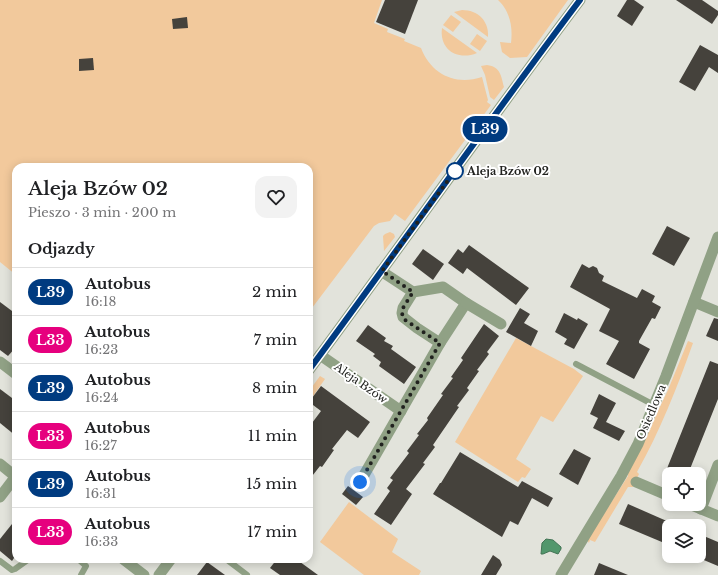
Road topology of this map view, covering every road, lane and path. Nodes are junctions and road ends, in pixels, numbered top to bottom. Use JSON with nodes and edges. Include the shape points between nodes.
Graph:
{"nodes":[{"id":1,"x":580,"y":0,"type":"edge"},
{"id":2,"x":718,"y":237,"type":"edge"},
{"id":3,"x":382,"y":271,"type":"junction"},
{"id":4,"x":413,"y":292,"type":"junction"},
{"id":5,"x":694,"y":302,"type":"junction"},
{"id":6,"x":466,"y":303,"type":"junction"},
{"id":7,"x":718,"y":312,"type":"edge"},
{"id":8,"x":501,"y":324,"type":"dead end"},
{"id":9,"x":440,"y":343,"type":"junction"},
{"id":10,"x":320,"y":355,"type":"junction"},
{"id":11,"x":0,"y":362,"type":"edge"},
{"id":12,"x":576,"y":364,"type":"dead end"},
{"id":13,"x":313,"y":365,"type":"edge"},
{"id":14,"x":12,"y":371,"type":"edge"},
{"id":15,"x":654,"y":405,"type":"junction"},
{"id":16,"x":401,"y":411,"type":"junction"},
{"id":17,"x":0,"y":464,"type":"edge"},
{"id":18,"x":718,"y":465,"type":"edge"},
{"id":19,"x":12,"y":473,"type":"edge"},
{"id":20,"x":12,"y":481,"type":"edge"},
{"id":21,"x":360,"y":482,"type":"dead end"},
{"id":22,"x":636,"y":482,"type":"dead end"},
{"id":23,"x":715,"y":482,"type":"edge"},
{"id":24,"x":662,"y":493,"type":"edge"},
{"id":25,"x":0,"y":497,"type":"edge"},
{"id":26,"x":706,"y":499,"type":"edge"},
{"id":27,"x":706,"y":511,"type":"edge"},
{"id":28,"x":718,"y":516,"type":"edge"},
{"id":29,"x":0,"y":561,"type":"edge"},
{"id":30,"x":23,"y":563,"type":"edge"},
{"id":31,"x":83,"y":563,"type":"edge"},
{"id":32,"x":128,"y":563,"type":"edge"},
{"id":33,"x":168,"y":563,"type":"edge"},
{"id":34,"x":231,"y":563,"type":"edge"},
{"id":35,"x":81,"y":575,"type":"edge"},
{"id":36,"x":144,"y":575,"type":"edge"},
{"id":37,"x":159,"y":575,"type":"edge"},
{"id":38,"x":247,"y":575,"type":"edge"},
{"id":39,"x":561,"y":575,"type":"edge"}],
"edges":[{"from":1,"to":3,"type":"street"},
{"from":2,"to":5,"type":"street","name":"Osiedlowa"},
{"from":3,"to":4,"type":"street"},
{"from":3,"to":10,"type":"street"},
{"from":4,"to":6,"type":"street","via":[[443,287]]},
{"from":4,"to":9,"type":"street","via":[[403,308],[403,317]]},
{"from":5,"to":7,"type":"street"},
{"from":5,"to":15,"type":"street","name":"Osiedlowa"},
{"from":6,"to":8,"type":"street"},
{"from":6,"to":9,"type":"street"},
{"from":9,"to":16,"type":"street"},
{"from":10,"to":13,"type":"street"},
{"from":10,"to":16,"type":"street","name":"Aleja Bzów"},
{"from":11,"to":14,"type":"street"},
{"from":12,"to":15,"type":"lane"},
{"from":15,"to":39,"type":"street","name":"Osiedlowa","via":[[624,470]]},
{"from":16,"to":21,"type":"street"},
{"from":17,"to":19,"type":"street"},
{"from":18,"to":23,"type":"street"},
{"from":20,"to":25,"type":"street"},
{"from":22,"to":24,"type":"street"},
{"from":23,"to":26,"type":"street"},
{"from":27,"to":28,"type":"street"},
{"from":29,"to":30,"type":"lane","via":[[12,570]]},
{"from":31,"to":35,"type":"lane","via":[[86,566]]},
{"from":32,"to":36,"type":"street"},
{"from":33,"to":37,"type":"street"},
{"from":34,"to":38,"type":"lane"}]}
